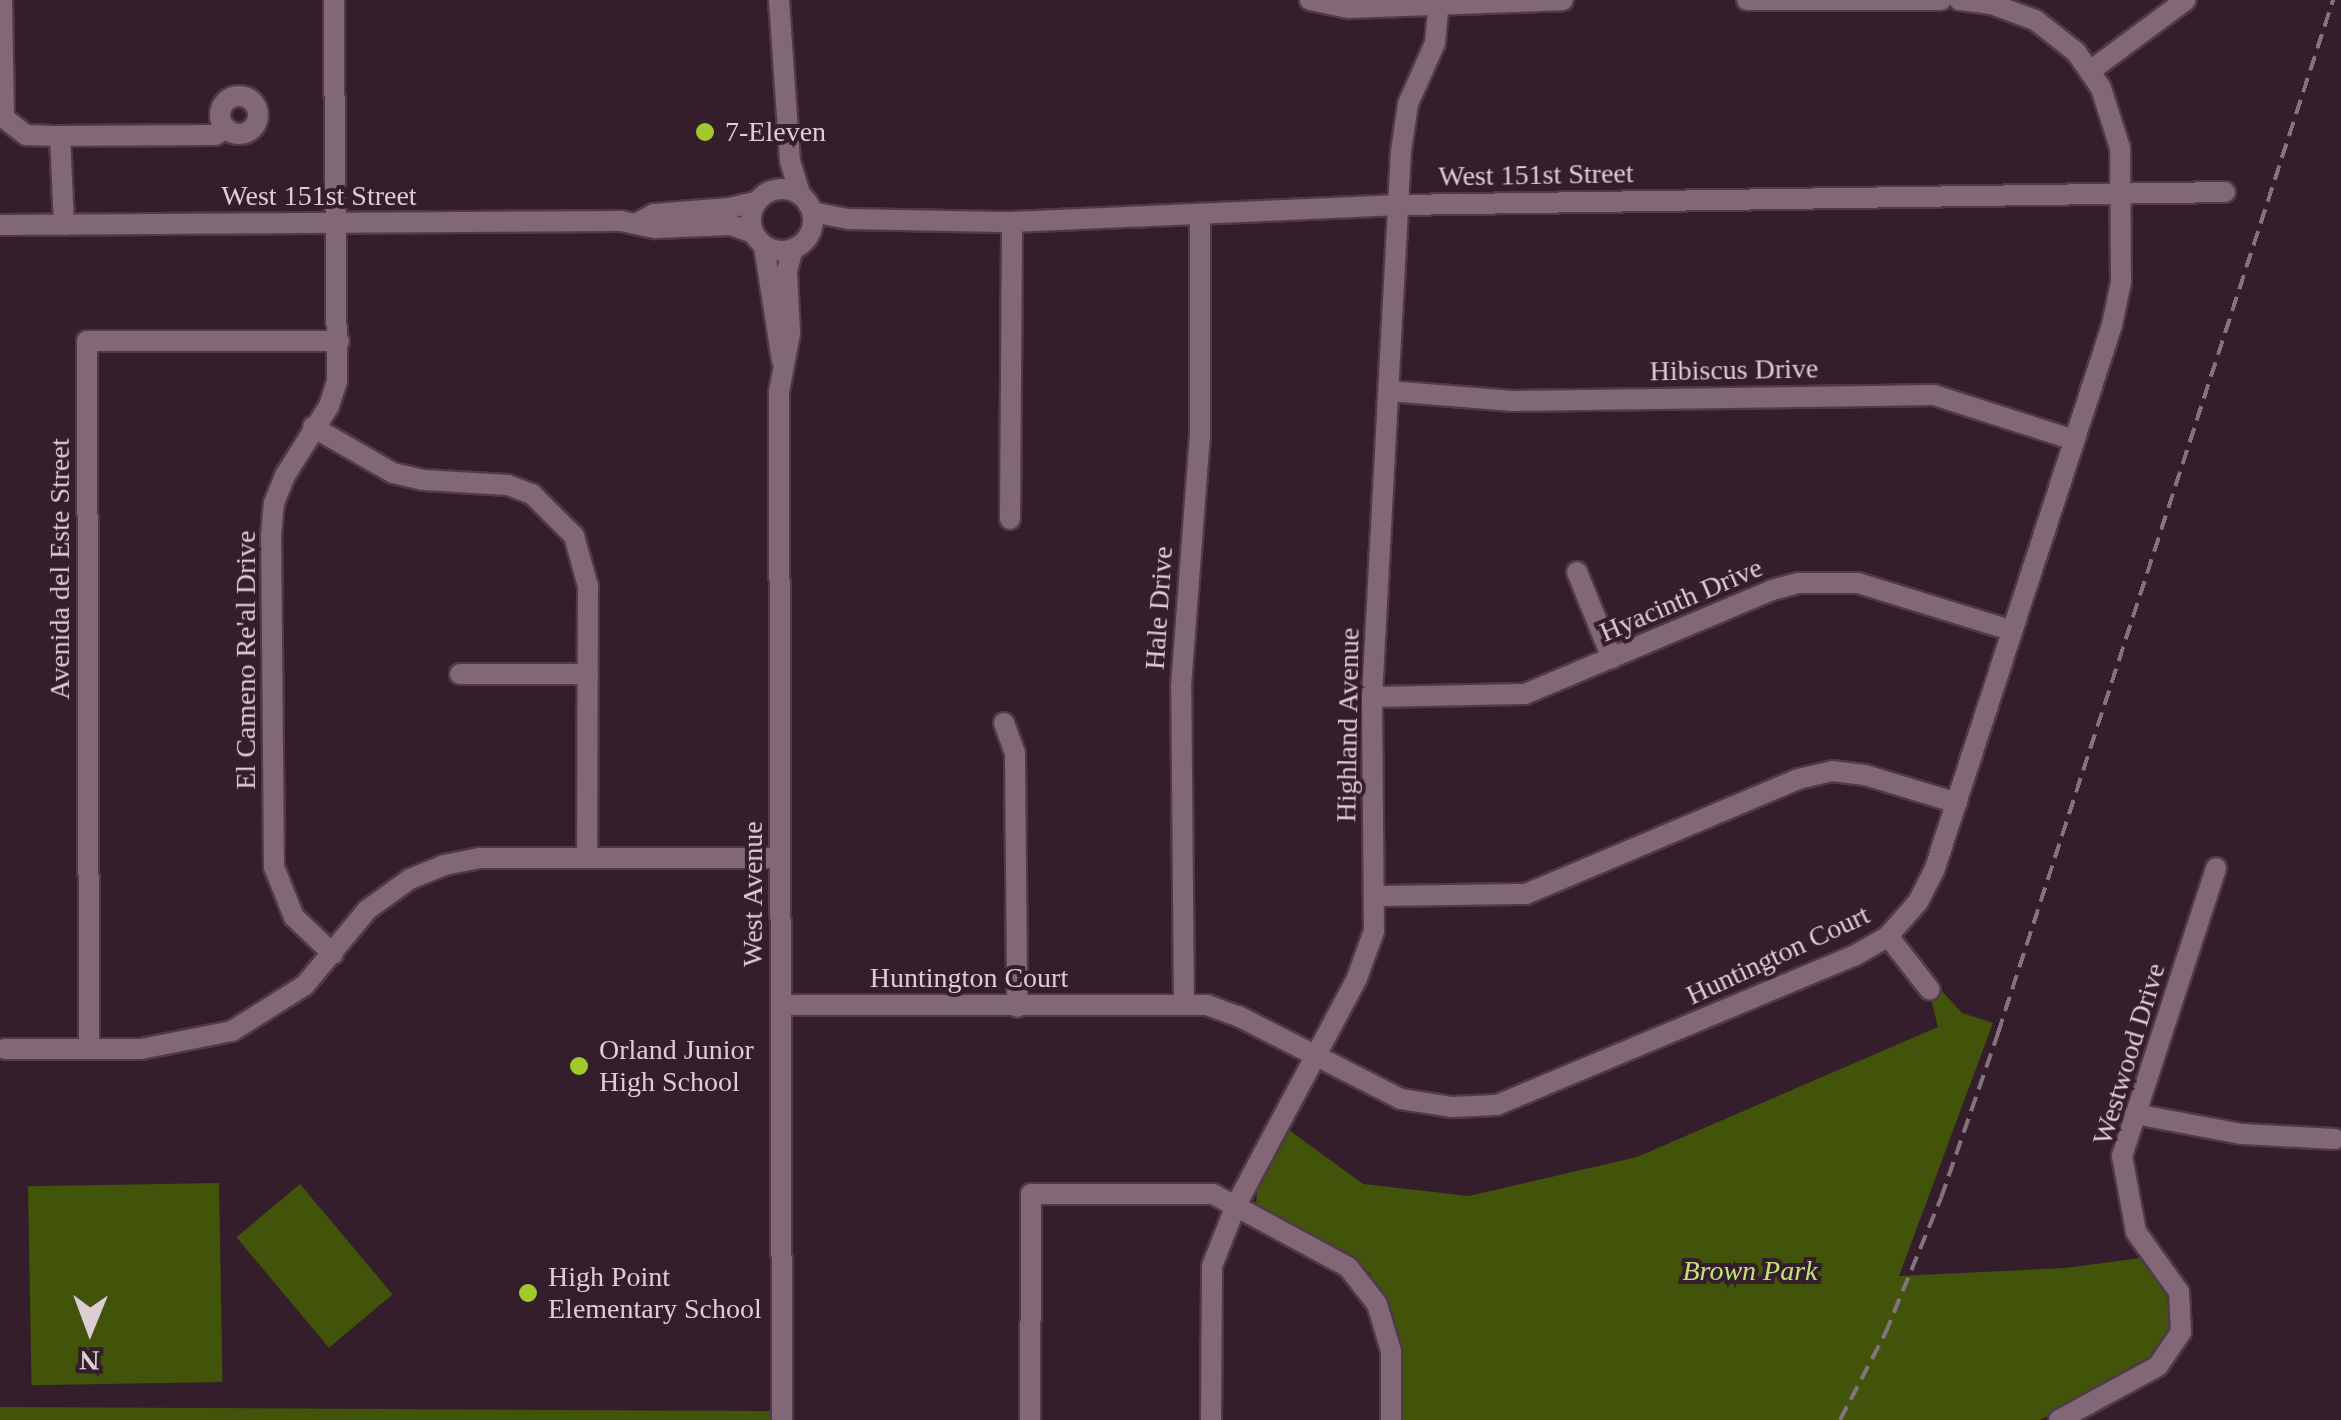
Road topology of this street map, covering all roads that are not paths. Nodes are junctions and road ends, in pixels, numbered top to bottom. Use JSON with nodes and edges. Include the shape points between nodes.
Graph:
{"nodes":[{"id":1,"x":2,"y":0,"type":"edge"},
{"id":2,"x":334,"y":0,"type":"edge"},
{"id":3,"x":779,"y":0,"type":"edge"},
{"id":4,"x":1310,"y":0,"type":"edge"},
{"id":5,"x":1564,"y":0,"type":"edge"},
{"id":6,"x":1747,"y":0,"type":"edge"},
{"id":7,"x":1941,"y":0,"type":"edge"},
{"id":8,"x":1958,"y":0,"type":"edge"},
{"id":9,"x":2186,"y":0,"type":"edge"},
{"id":10,"x":1440,"y":2,"type":"edge"},
{"id":11,"x":781,"y":42,"type":"junction"},
{"id":12,"x":2090,"y":70,"type":"junction"},
{"id":13,"x":226,"y":129,"type":"dead end"},
{"id":14,"x":60,"y":136,"type":"junction"},
{"id":15,"x":2225,"y":192,"type":"dead end"},
{"id":16,"x":2123,"y":193,"type":"junction"},
{"id":17,"x":762,"y":196,"type":"junction"},
{"id":18,"x":806,"y":203,"type":"junction"},
{"id":19,"x":1400,"y":205,"type":"junction"},
{"id":20,"x":1200,"y":215,"type":"junction"},
{"id":21,"x":848,"y":219,"type":"junction"},
{"id":22,"x":639,"y":222,"type":"junction"},
{"id":23,"x":1012,"y":222,"type":"junction"},
{"id":24,"x":338,"y":223,"type":"junction"},
{"id":25,"x":64,"y":225,"type":"junction"},
{"id":26,"x":0,"y":226,"type":"edge"},
{"id":27,"x":809,"y":235,"type":"junction"},
{"id":28,"x":758,"y":240,"type":"junction"},
{"id":29,"x":793,"y":249,"type":"junction"},
{"id":30,"x":339,"y":342,"type":"junction"},
{"id":31,"x":783,"y":368,"type":"junction"},
{"id":32,"x":1389,"y":391,"type":"junction"},
{"id":33,"x":313,"y":428,"type":"junction"},
{"id":34,"x":2074,"y":440,"type":"junction"},
{"id":35,"x":1010,"y":519,"type":"dead end"},
{"id":36,"x":1577,"y":572,"type":"dead end"},
{"id":37,"x":2010,"y":630,"type":"junction"},
{"id":38,"x":1612,"y":658,"type":"junction"},
{"id":39,"x":460,"y":674,"type":"dead end"},
{"id":40,"x":588,"y":674,"type":"junction"},
{"id":41,"x":1372,"y":698,"type":"junction"},
{"id":42,"x":1004,"y":722,"type":"dead end"},
{"id":43,"x":1957,"y":803,"type":"junction"},
{"id":44,"x":588,"y":857,"type":"junction"},
{"id":45,"x":780,"y":858,"type":"junction"},
{"id":46,"x":2216,"y":868,"type":"dead end"},
{"id":47,"x":1375,"y":896,"type":"junction"},
{"id":48,"x":1888,"y":936,"type":"junction"},
{"id":49,"x":334,"y":954,"type":"junction"},
{"id":50,"x":1930,"y":990,"type":"dead end"},
{"id":51,"x":1184,"y":1004,"type":"junction"},
{"id":52,"x":781,"y":1005,"type":"junction"},
{"id":53,"x":1018,"y":1006,"type":"junction"},
{"id":54,"x":5,"y":1049,"type":"dead end"},
{"id":55,"x":89,"y":1049,"type":"junction"},
{"id":56,"x":1316,"y":1055,"type":"junction"},
{"id":57,"x":2135,"y":1114,"type":"junction"},
{"id":58,"x":2335,"y":1139,"type":"dead end"},
{"id":59,"x":1236,"y":1205,"type":"junction"},
{"id":60,"x":782,"y":1420,"type":"edge"},
{"id":61,"x":1030,"y":1420,"type":"edge"},
{"id":62,"x":1211,"y":1420,"type":"edge"},
{"id":63,"x":1391,"y":1420,"type":"edge"},
{"id":64,"x":2059,"y":1420,"type":"edge"}],
"edges":[{"from":1,"to":14,"type":"street","via":[[4,118],[26,135]]},
{"from":2,"to":24,"type":"street","name":"El Cameno Re'al Drive"},
{"from":3,"to":11,"type":"street"},
{"from":4,"to":10,"type":"street","via":[[1349,8]]},
{"from":5,"to":10,"type":"street"},
{"from":6,"to":7,"type":"street"},
{"from":8,"to":12,"type":"street","name":"Huntington Court","via":[[2035,20]]},
{"from":9,"to":12,"type":"street"},
{"from":10,"to":19,"type":"street","name":"Highland Avenue","via":[[1435,42],[1404,129]]},
{"from":11,"to":17,"type":"street","via":[[778,160]]},
{"from":11,"to":18,"type":"street","via":[[790,161]]},
{"from":12,"to":16,"type":"street","name":"Huntington Court","via":[[2117,130]]},
{"from":13,"to":14,"type":"street","via":[[215,135]]},
{"from":14,"to":25,"type":"street"},
{"from":15,"to":16,"type":"street","name":"West 151st Street"},
{"from":16,"to":19,"type":"street","name":"West 151st Street"},
{"from":16,"to":34,"type":"street","name":"Huntington Court","via":[[2118,302]]},
{"from":17,"to":18,"type":"street","via":[[780,188]]},
{"from":17,"to":22,"type":"street","name":"West 151st Street"},
{"from":17,"to":28,"type":"street","via":[[750,217]]},
{"from":18,"to":21,"type":"street","name":"West 151st Street"},
{"from":18,"to":27,"type":"street"},
{"from":19,"to":20,"type":"street","name":"West 151st Street"},
{"from":19,"to":32,"type":"street","name":"Highland Avenue"},
{"from":20,"to":23,"type":"street","name":"West 151st Street"},
{"from":20,"to":51,"type":"street","name":"Hale Drive","via":[[1200,438],[1181,687]]},
{"from":21,"to":23,"type":"street","name":"West 151st Street"},
{"from":21,"to":27,"type":"street","name":"West 151st Street"},
{"from":22,"to":24,"type":"street","name":"West 151st Street"},
{"from":22,"to":28,"type":"street","name":"West 151st Street","via":[[655,228],[732,225]]},
{"from":23,"to":35,"type":"street"},
{"from":24,"to":25,"type":"street","name":"West 151st Street"},
{"from":24,"to":30,"type":"street","name":"El Cameno Re'al Drive"},
{"from":25,"to":26,"type":"street","name":"West 151st Street"},
{"from":27,"to":29,"type":"street"},
{"from":28,"to":29,"type":"street"},
{"from":28,"to":31,"type":"street","name":"West Avenue"},
{"from":29,"to":31,"type":"street","name":"West Avenue"},
{"from":30,"to":33,"type":"street","name":"El Cameno Re'al Drive","via":[[337,382]]},
{"from":30,"to":55,"type":"street","name":"Avenida del Este Street","via":[[87,341]]},
{"from":31,"to":45,"type":"street","name":"West Avenue"},
{"from":32,"to":34,"type":"street","name":"Hibiscus Drive","via":[[1513,401],[1934,395]]},
{"from":32,"to":41,"type":"street","name":"Highland Avenue"},
{"from":33,"to":40,"type":"street","via":[[393,472],[508,486],[532,494],[558,515],[574,536],[586,572]]},
{"from":33,"to":49,"type":"street","name":"El Cameno Re'al Drive","via":[[274,502],[270,536],[274,867],[294,918]]},
{"from":34,"to":37,"type":"street","name":"Huntington Court"},
{"from":36,"to":38,"type":"street"},
{"from":37,"to":38,"type":"street","name":"Hyacinth Drive","via":[[1883,590],[1820,581],[1772,590]]},
{"from":37,"to":43,"type":"street","name":"Huntington Court"},
{"from":38,"to":41,"type":"street","name":"Hyacinth Drive","via":[[1525,694]]},
{"from":39,"to":40,"type":"street"},
{"from":40,"to":44,"type":"street"},
{"from":41,"to":47,"type":"street","name":"Highland Avenue"},
{"from":42,"to":53,"type":"street","via":[[1015,754]]},
{"from":43,"to":47,"type":"street","via":[[1832,771],[1798,779],[1526,894]]},
{"from":43,"to":48,"type":"street","name":"Huntington Court","via":[[1926,886]]},
{"from":44,"to":45,"type":"street"},
{"from":44,"to":49,"type":"street","via":[[479,858],[444,865],[410,879],[367,910]]},
{"from":45,"to":52,"type":"street","name":"West Avenue"},
{"from":46,"to":57,"type":"street","name":"Westwood Drive"},
{"from":47,"to":56,"type":"street","name":"Highland Avenue","via":[[1368,954]]},
{"from":48,"to":50,"type":"street"},
{"from":48,"to":56,"type":"street","name":"Huntington Court","via":[[1497,1106],[1401,1099]]},
{"from":49,"to":55,"type":"street","via":[[305,985],[232,1031],[142,1049]]},
{"from":51,"to":53,"type":"street","name":"Huntington Court"},
{"from":51,"to":56,"type":"street","name":"Huntington Court","via":[[1222,1008]]},
{"from":52,"to":53,"type":"street","name":"Huntington Court"},
{"from":52,"to":60,"type":"street","name":"West Avenue"},
{"from":54,"to":55,"type":"street"},
{"from":56,"to":59,"type":"street","name":"Highland Avenue"},
{"from":57,"to":58,"type":"street","via":[[2242,1134]]},
{"from":57,"to":64,"type":"street","name":"Westwood Drive","via":[[2122,1156],[2136,1232],[2179,1292],[2182,1332],[2158,1366]]},
{"from":59,"to":61,"type":"street","via":[[1213,1194],[1031,1194]]},
{"from":59,"to":62,"type":"street","name":"Highland Avenue","via":[[1212,1266]]},
{"from":59,"to":63,"type":"street","via":[[1348,1268],[1377,1304],[1391,1351]]}]}
